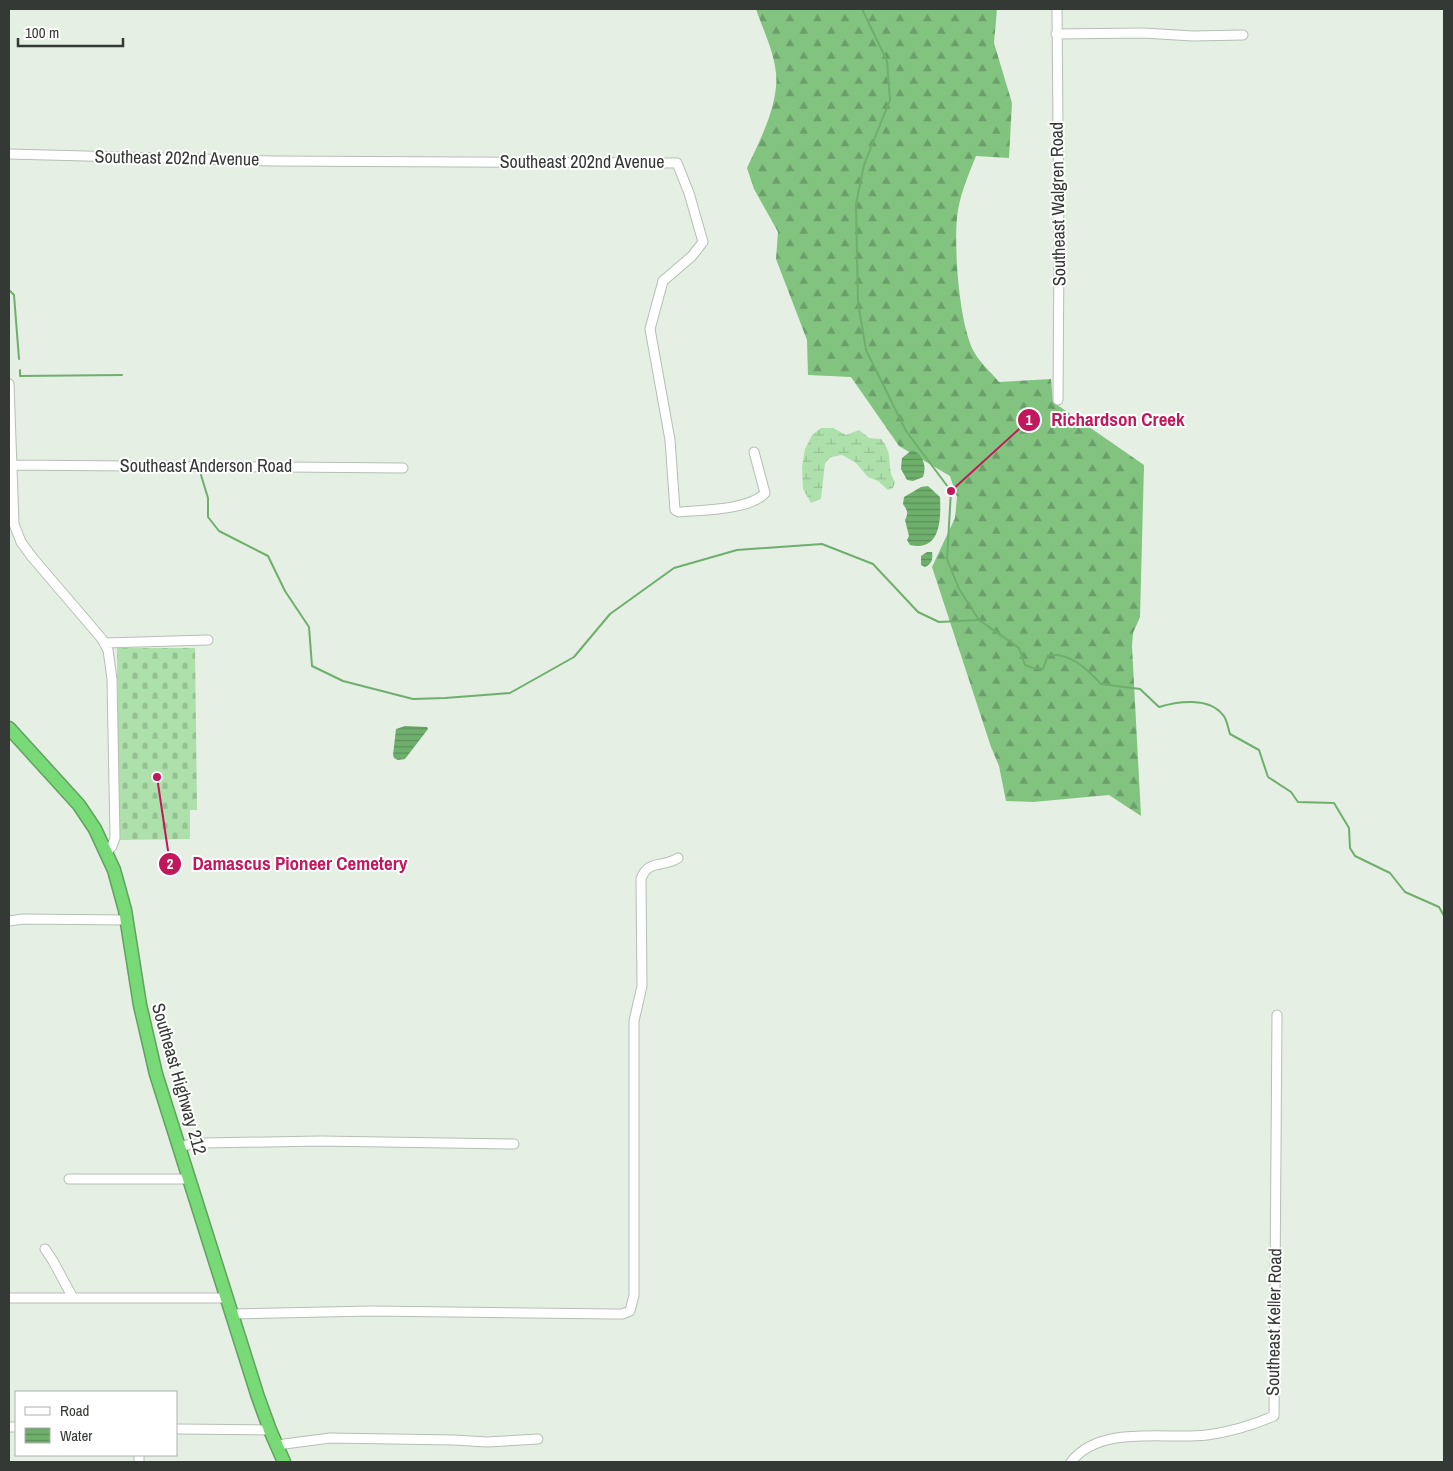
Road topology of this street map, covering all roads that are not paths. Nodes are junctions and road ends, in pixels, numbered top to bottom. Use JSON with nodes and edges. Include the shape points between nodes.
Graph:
{"nodes":[{"id":1,"x":1056,"y":9,"type":"edge"},
{"id":2,"x":1056,"y":34,"type":"junction"},
{"id":3,"x":1243,"y":36,"type":"dead end"},
{"id":4,"x":9,"y":154,"type":"edge"},
{"id":5,"x":9,"y":384,"type":"edge"},
{"id":6,"x":1058,"y":400,"type":"dead end"},
{"id":7,"x":754,"y":452,"type":"dead end"},
{"id":8,"x":10,"y":465,"type":"edge"},
{"id":9,"x":403,"y":468,"type":"dead end"},
{"id":10,"x":208,"y":640,"type":"dead end"},
{"id":11,"x":104,"y":643,"type":"junction"},
{"id":12,"x":9,"y":728,"type":"edge"},
{"id":13,"x":107,"y":852,"type":"junction"},
{"id":14,"x":678,"y":858,"type":"dead end"},
{"id":15,"x":126,"y":920,"type":"junction"},
{"id":16,"x":9,"y":921,"type":"edge"},
{"id":17,"x":1277,"y":1016,"type":"dead end"},
{"id":18,"x":514,"y":1144,"type":"dead end"},
{"id":19,"x":179,"y":1146,"type":"junction"},
{"id":20,"x":190,"y":1179,"type":"junction"},
{"id":21,"x":69,"y":1180,"type":"dead end"},
{"id":22,"x":45,"y":1249,"type":"dead end"},
{"id":23,"x":9,"y":1298,"type":"edge"},
{"id":24,"x":73,"y":1298,"type":"junction"},
{"id":25,"x":227,"y":1298,"type":"junction"},
{"id":26,"x":232,"y":1314,"type":"junction"},
{"id":27,"x":178,"y":1429,"type":"edge"},
{"id":28,"x":270,"y":1430,"type":"junction"},
{"id":29,"x":538,"y":1439,"type":"dead end"},
{"id":30,"x":277,"y":1445,"type":"junction"},
{"id":31,"x":284,"y":1462,"type":"edge"},
{"id":32,"x":1071,"y":1462,"type":"edge"}],
"edges":[{"from":1,"to":2,"type":"street","name":"Southeast Walgren Road"},
{"from":2,"to":3,"type":"street"},
{"from":2,"to":6,"type":"street","name":"Southeast Walgren Road"},
{"from":4,"to":7,"type":"street","name":"Southeast 202nd Avenue","via":[[274,161],[676,163],[689,193],[703,242],[663,281],[650,329],[670,440],[675,510],[722,508],[759,500],[765,493]]},
{"from":5,"to":8,"type":"street"},
{"from":8,"to":9,"type":"street","name":"Southeast Anderson Road"},
{"from":8,"to":11,"type":"street","via":[[14,524],[18,536],[32,558]]},
{"from":10,"to":11,"type":"street"},
{"from":11,"to":13,"type":"street","via":[[112,679],[115,838]]},
{"from":12,"to":13,"type":"highway","name":"Southeast Highway 212","via":[[79,805]]},
{"from":13,"to":15,"type":"highway","name":"Southeast Highway 212","via":[[120,889]]},
{"from":14,"to":26,"type":"street","via":[[649,866],[641,879],[642,986],[634,1021],[634,1295],[630,1311],[622,1314],[372,1311]]},
{"from":15,"to":16,"type":"street"},
{"from":15,"to":19,"type":"highway","name":"Southeast Highway 212","via":[[145,1031]]},
{"from":17,"to":32,"type":"street","name":"Southeast Keller Road","via":[[1274,1416],[1244,1427],[1206,1435],[1129,1437],[1104,1441],[1082,1451]]},
{"from":18,"to":19,"type":"street","via":[[320,1141]]},
{"from":19,"to":20,"type":"highway","name":"Southeast Highway 212"},
{"from":20,"to":21,"type":"street"},
{"from":20,"to":25,"type":"highway","name":"Southeast Highway 212"},
{"from":22,"to":24,"type":"street"},
{"from":23,"to":24,"type":"street"},
{"from":24,"to":25,"type":"street"},
{"from":25,"to":26,"type":"highway","name":"Southeast Highway 212"},
{"from":26,"to":28,"type":"highway","name":"Southeast Highway 212"},
{"from":27,"to":28,"type":"street"},
{"from":28,"to":30,"type":"highway","name":"Southeast Highway 212"},
{"from":29,"to":30,"type":"street","via":[[470,1442],[330,1438]]},
{"from":30,"to":31,"type":"highway","name":"Southeast Highway 212"}]}
